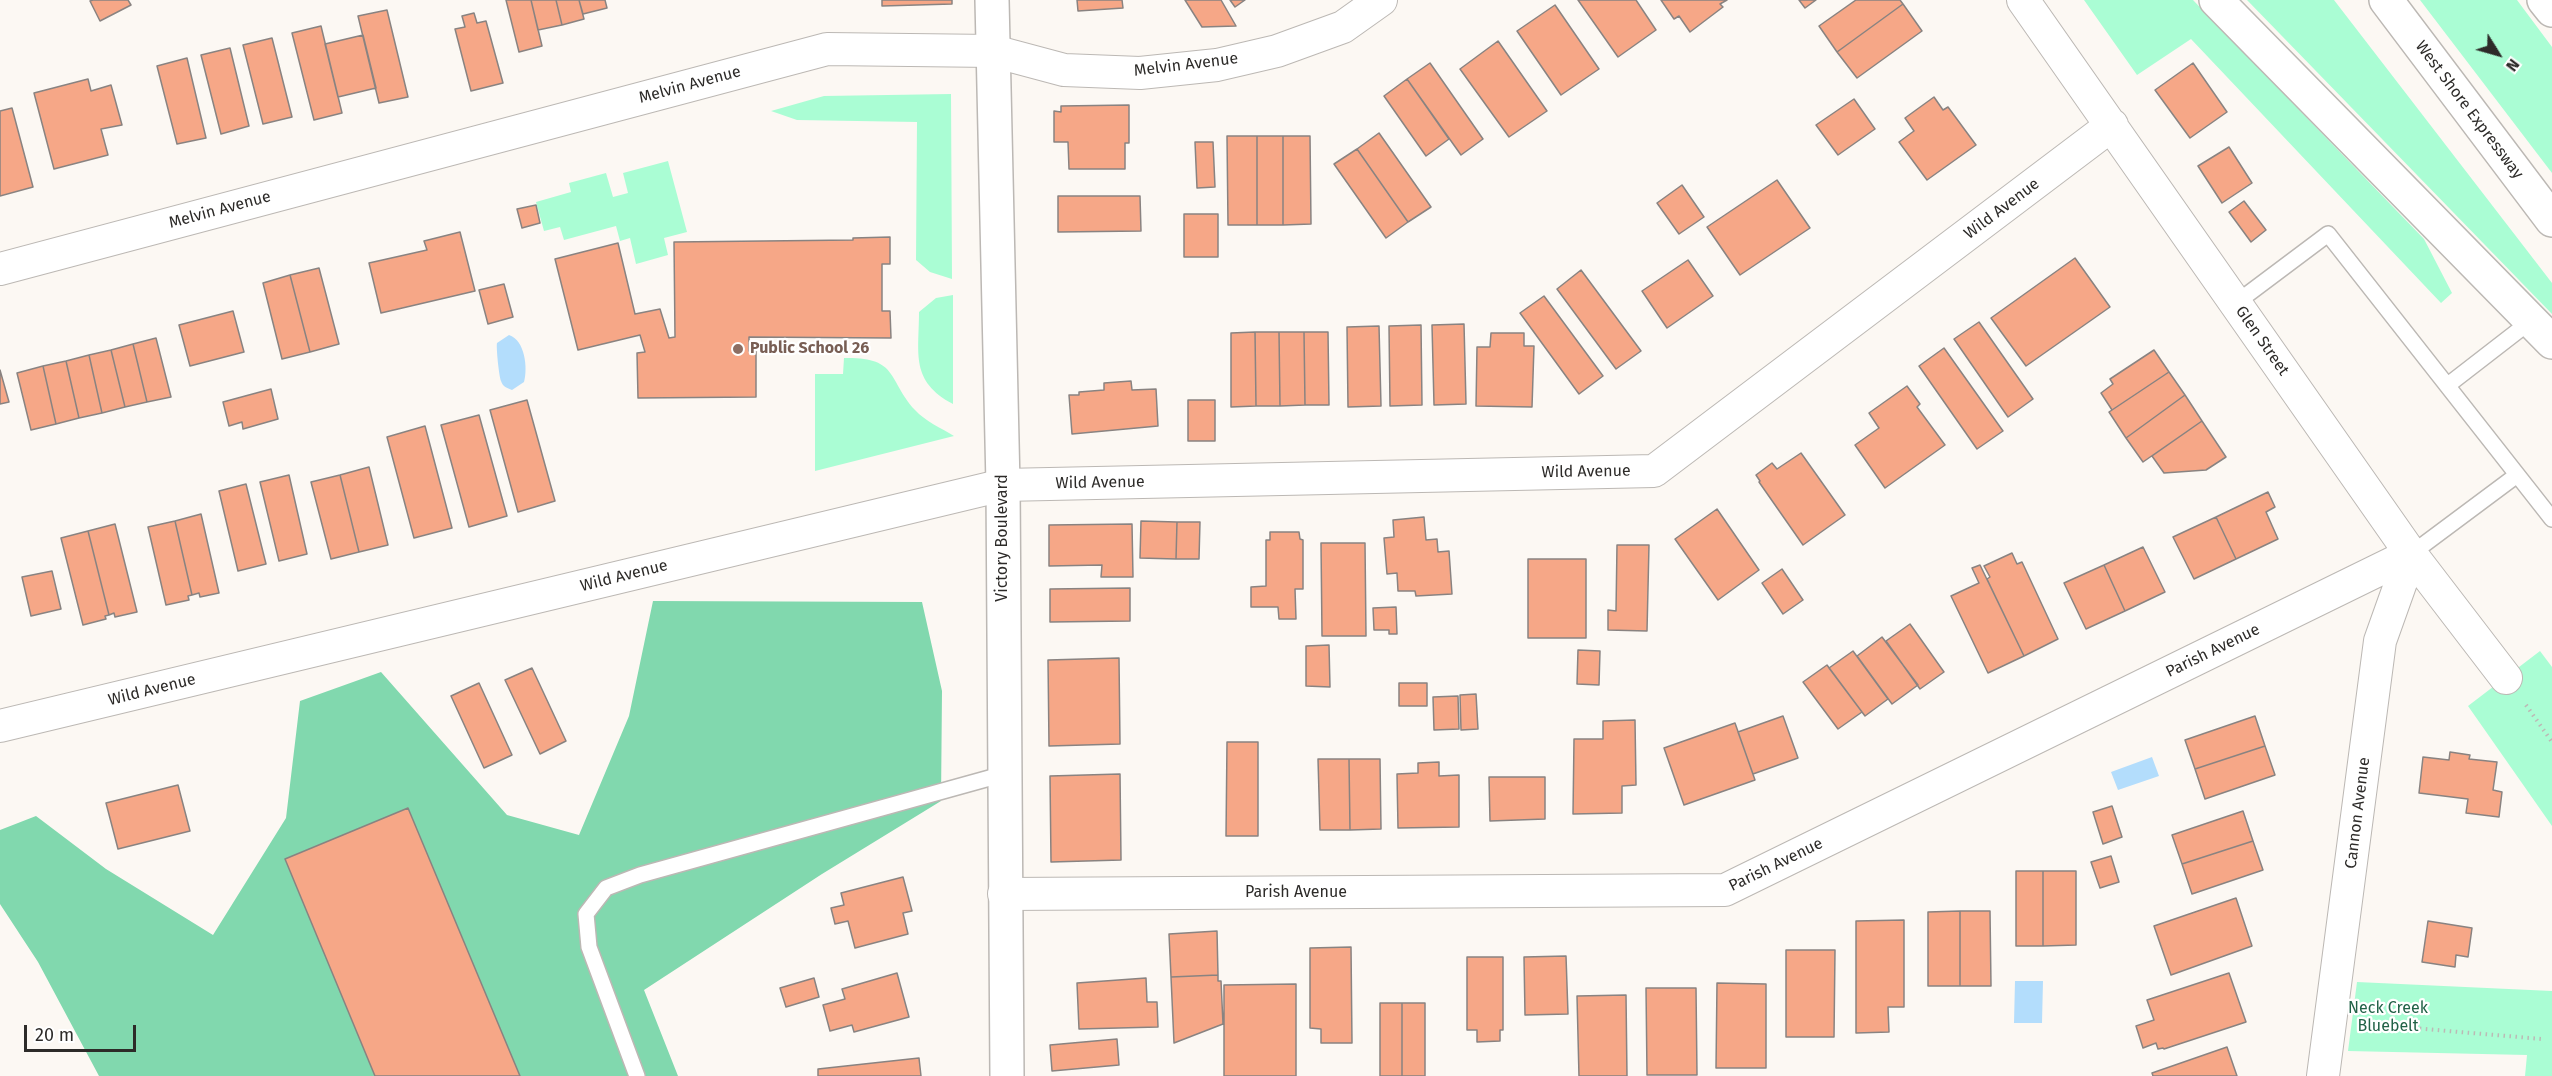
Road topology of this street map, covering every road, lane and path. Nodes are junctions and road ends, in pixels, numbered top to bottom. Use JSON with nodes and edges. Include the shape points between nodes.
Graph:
{"nodes":[{"id":1,"x":992,"y":0,"type":"edge"},
{"id":2,"x":1381,"y":0,"type":"edge"},
{"id":3,"x":2023,"y":0,"type":"edge"},
{"id":4,"x":2216,"y":0,"type":"edge"},
{"id":5,"x":2386,"y":0,"type":"edge"},
{"id":6,"x":2544,"y":0,"type":"edge"},
{"id":7,"x":2552,"y":10,"type":"edge"},
{"id":8,"x":993,"y":51,"type":"junction"},
{"id":9,"x":2112,"y":125,"type":"junction"},
{"id":10,"x":2552,"y":220,"type":"edge"},
{"id":11,"x":0,"y":269,"type":"edge"},
{"id":12,"x":2236,"y":303,"type":"junction"},
{"id":13,"x":2542,"y":331,"type":"edge"},
{"id":14,"x":2448,"y":385,"type":"junction"},
{"id":15,"x":2517,"y":475,"type":"junction"},
{"id":16,"x":1003,"y":485,"type":"junction"},
{"id":17,"x":2552,"y":519,"type":"edge"},
{"id":18,"x":2410,"y":554,"type":"junction"},
{"id":19,"x":2506,"y":678,"type":"joint"},
{"id":20,"x":0,"y":726,"type":"edge"},
{"id":21,"x":2552,"y":742,"type":"edge"},
{"id":22,"x":1004,"y":774,"type":"junction"},
{"id":23,"x":1004,"y":894,"type":"junction"},
{"id":24,"x":2362,"y":1023,"type":"dead end"},
{"id":25,"x":2542,"y":1039,"type":"dead end"},
{"id":26,"x":637,"y":1076,"type":"edge"},
{"id":27,"x":1007,"y":1076,"type":"edge"},
{"id":28,"x":2323,"y":1076,"type":"edge"}],
"edges":[{"from":1,"to":8,"type":"main road","name":"Victory Boulevard"},
{"from":2,"to":8,"type":"street","name":"Melvin Avenue","via":[[1343,27],[1277,51],[1217,65],[1140,73],[1064,70]]},
{"from":3,"to":9,"type":"street","name":"Glen Street"},
{"from":4,"to":13,"type":"main road"},
{"from":5,"to":10,"type":"main road","name":"West Shore Expressway"},
{"from":6,"to":7,"type":"main road"},
{"from":8,"to":11,"type":"street","name":"Melvin Avenue","via":[[827,49]]},
{"from":8,"to":16,"type":"main road","name":"Victory Boulevard"},
{"from":9,"to":12,"type":"street","name":"Glen Street"},
{"from":9,"to":16,"type":"street","name":"Wild Avenue","via":[[1654,471]]},
{"from":12,"to":14,"type":"lane","via":[[2328,234]]},
{"from":12,"to":18,"type":"street","name":"Glen Street"},
{"from":13,"to":14,"type":"lane"},
{"from":14,"to":15,"type":"lane"},
{"from":15,"to":17,"type":"lane"},
{"from":15,"to":18,"type":"lane"},
{"from":16,"to":20,"type":"street","name":"Wild Avenue"},
{"from":16,"to":22,"type":"main road","name":"Victory Boulevard"},
{"from":18,"to":19,"type":"street","name":"Glen Street"},
{"from":18,"to":23,"type":"street","name":"Parish Avenue","via":[[1725,890]]},
{"from":18,"to":28,"type":"street","name":"Cannon Avenue","via":[[2380,641]]},
{"from":19,"to":21,"type":"path"},
{"from":22,"to":23,"type":"main road","name":"Victory Boulevard"},
{"from":22,"to":26,"type":"lane","via":[[640,875],[606,888],[586,914],[589,947]]},
{"from":23,"to":27,"type":"main road","name":"Victory Boulevard"},
{"from":24,"to":25,"type":"path"}]}
